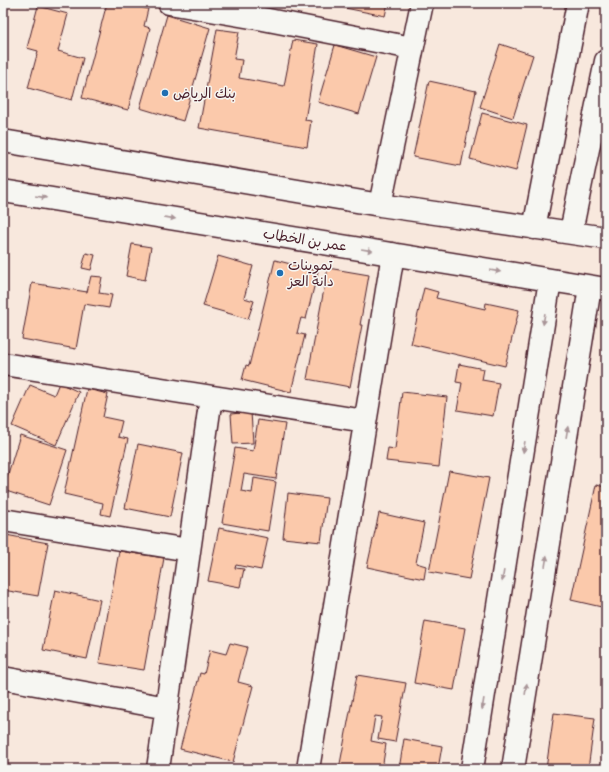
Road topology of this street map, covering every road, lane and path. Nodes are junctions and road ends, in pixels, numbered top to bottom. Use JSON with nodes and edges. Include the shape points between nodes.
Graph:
{"nodes":[{"id":1,"x":169,"y":3,"type":"edge"},
{"id":2,"x":422,"y":3,"type":"edge"},
{"id":3,"x":578,"y":3,"type":"edge"},
{"id":4,"x":265,"y":11,"type":"edge"},
{"id":5,"x":412,"y":48,"type":"junction"},
{"id":6,"x":605,"y":70,"type":"edge"},
{"id":7,"x":3,"y":141,"type":"edge"},
{"id":8,"x":3,"y":191,"type":"edge"},
{"id":9,"x":380,"y":204,"type":"junction"},
{"id":10,"x":534,"y":228,"type":"junction"},
{"id":11,"x":571,"y":232,"type":"junction"},
{"id":12,"x":606,"y":238,"type":"edge"},
{"id":13,"x":394,"y":254,"type":"junction"},
{"id":14,"x":550,"y":280,"type":"junction"},
{"id":15,"x":598,"y":288,"type":"edge"},
{"id":16,"x":3,"y":364,"type":"edge"},
{"id":17,"x":212,"y":397,"type":"junction"},
{"id":18,"x":365,"y":421,"type":"junction"},
{"id":19,"x":3,"y":520,"type":"edge"},
{"id":20,"x":189,"y":550,"type":"junction"},
{"id":21,"x":3,"y":678,"type":"edge"},
{"id":22,"x":167,"y":708,"type":"junction"},
{"id":23,"x":158,"y":769,"type":"edge"},
{"id":24,"x":308,"y":769,"type":"edge"},
{"id":25,"x":472,"y":769,"type":"edge"},
{"id":26,"x":513,"y":769,"type":"edge"}],
"edges":[{"from":1,"to":4,"type":"street"},
{"from":2,"to":5,"type":"street"},
{"from":3,"to":10,"type":"street"},
{"from":4,"to":5,"type":"street"},
{"from":5,"to":9,"type":"street"},
{"from":6,"to":11,"type":"street"},
{"from":7,"to":9,"type":"street"},
{"from":8,"to":13,"type":"street","name":"عمر بن الخطاب","one_way":true},
{"from":9,"to":10,"type":"street"},
{"from":10,"to":11,"type":"street"},
{"from":11,"to":12,"type":"street"},
{"from":13,"to":14,"type":"street","name":"عمر بن الخطاب","one_way":true},
{"from":13,"to":18,"type":"street"},
{"from":14,"to":15,"type":"street","name":"عمر بن الخطاب"},
{"from":14,"to":25,"type":"street","one_way":true},
{"from":26,"to":15,"type":"street","one_way":true},
{"from":16,"to":17,"type":"street"},
{"from":17,"to":18,"type":"street"},
{"from":17,"to":20,"type":"street"},
{"from":18,"to":24,"type":"street"},
{"from":19,"to":20,"type":"street"},
{"from":20,"to":22,"type":"street"},
{"from":21,"to":22,"type":"street"},
{"from":22,"to":23,"type":"street"}]}
